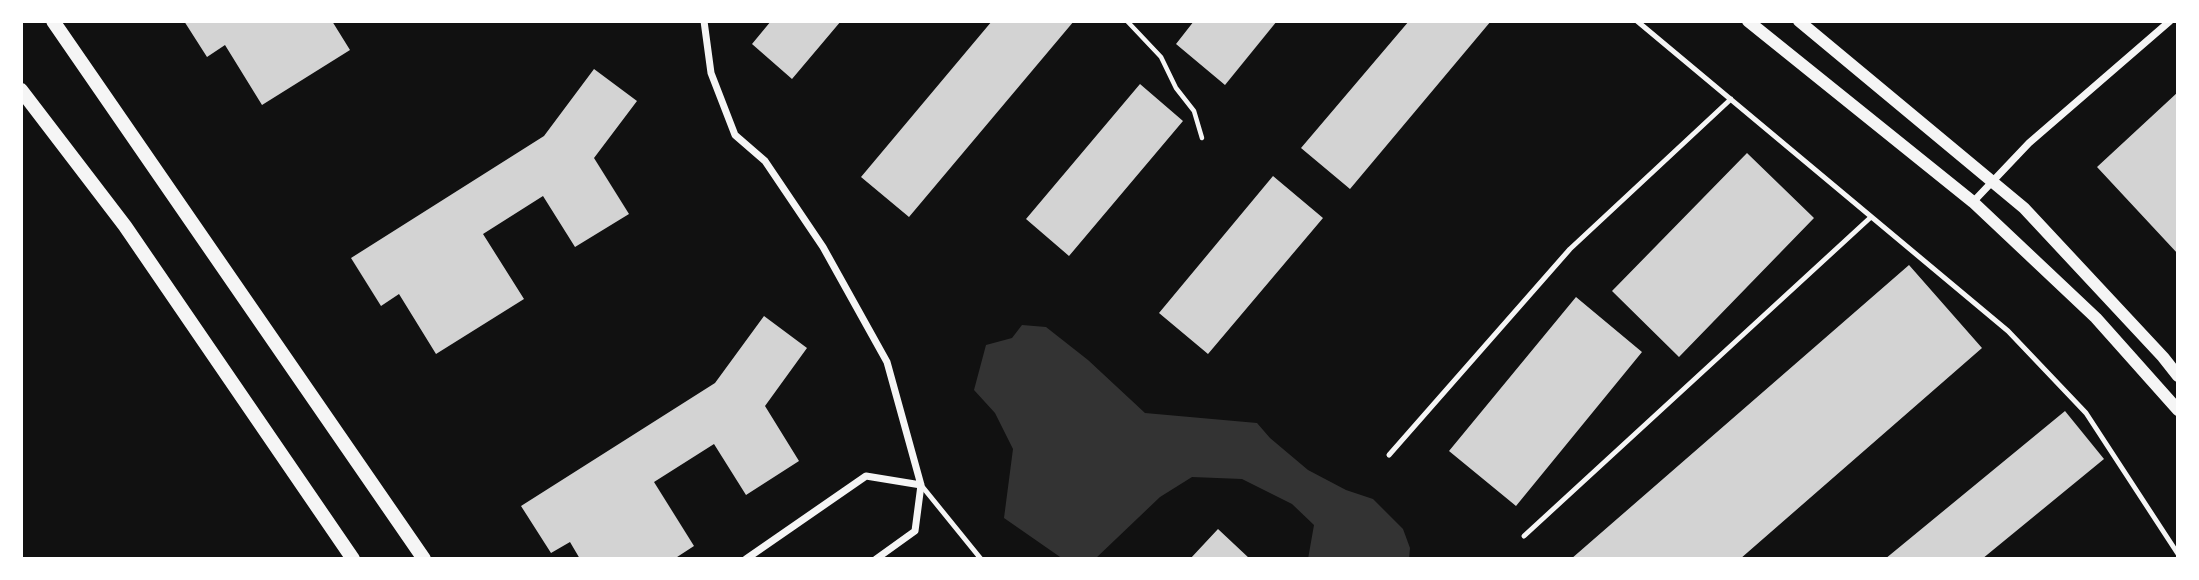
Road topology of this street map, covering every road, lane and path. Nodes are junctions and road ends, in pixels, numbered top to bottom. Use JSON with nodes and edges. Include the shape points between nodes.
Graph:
{"nodes":[{"id":1,"x":52,"y":21,"type":"edge"},
{"id":2,"x":705,"y":21,"type":"edge"},
{"id":3,"x":1128,"y":21,"type":"edge"},
{"id":4,"x":1637,"y":21,"type":"edge"},
{"id":5,"x":1748,"y":21,"type":"edge"},
{"id":6,"x":1799,"y":21,"type":"edge"},
{"id":7,"x":2170,"y":21,"type":"edge"},
{"id":8,"x":21,"y":90,"type":"edge"},
{"id":9,"x":1731,"y":99,"type":"junction"},
{"id":10,"x":1202,"y":138,"type":"dead end"},
{"id":11,"x":1992,"y":180,"type":"junction"},
{"id":12,"x":1973,"y":202,"type":"junction"},
{"id":13,"x":1871,"y":217,"type":"junction"},
{"id":14,"x":2178,"y":376,"type":"edge"},
{"id":15,"x":2178,"y":410,"type":"edge"},
{"id":16,"x":1389,"y":455,"type":"dead end"},
{"id":17,"x":921,"y":485,"type":"junction"},
{"id":18,"x":1524,"y":536,"type":"dead end"},
{"id":19,"x":2178,"y":554,"type":"edge"},
{"id":20,"x":353,"y":559,"type":"edge"},
{"id":21,"x":424,"y":559,"type":"edge"},
{"id":22,"x":746,"y":559,"type":"edge"},
{"id":23,"x":876,"y":559,"type":"edge"},
{"id":24,"x":981,"y":559,"type":"edge"}],
"edges":[{"from":1,"to":21,"type":"main road"},
{"from":2,"to":17,"type":"street","via":[[711,73],[734,135],[765,161],[822,247],[887,362]]},
{"from":3,"to":10,"type":"path","via":[[1161,57],[1194,111]]},
{"from":4,"to":9,"type":"lane"},
{"from":5,"to":12,"type":"street"},
{"from":6,"to":11,"type":"street"},
{"from":7,"to":11,"type":"street"},
{"from":8,"to":20,"type":"main road","via":[[125,226]]},
{"from":9,"to":13,"type":"lane"},
{"from":9,"to":16,"type":"lane","via":[[1570,249]]},
{"from":11,"to":12,"type":"street"},
{"from":11,"to":14,"type":"street","via":[[2024,208]]},
{"from":12,"to":15,"type":"street","via":[[2096,318]]},
{"from":13,"to":18,"type":"lane"},
{"from":13,"to":19,"type":"lane","via":[[2008,331],[2086,413]]},
{"from":17,"to":22,"type":"street","via":[[866,477]]},
{"from":17,"to":23,"type":"street","via":[[915,530]]},
{"from":17,"to":24,"type":"lane"}]}
